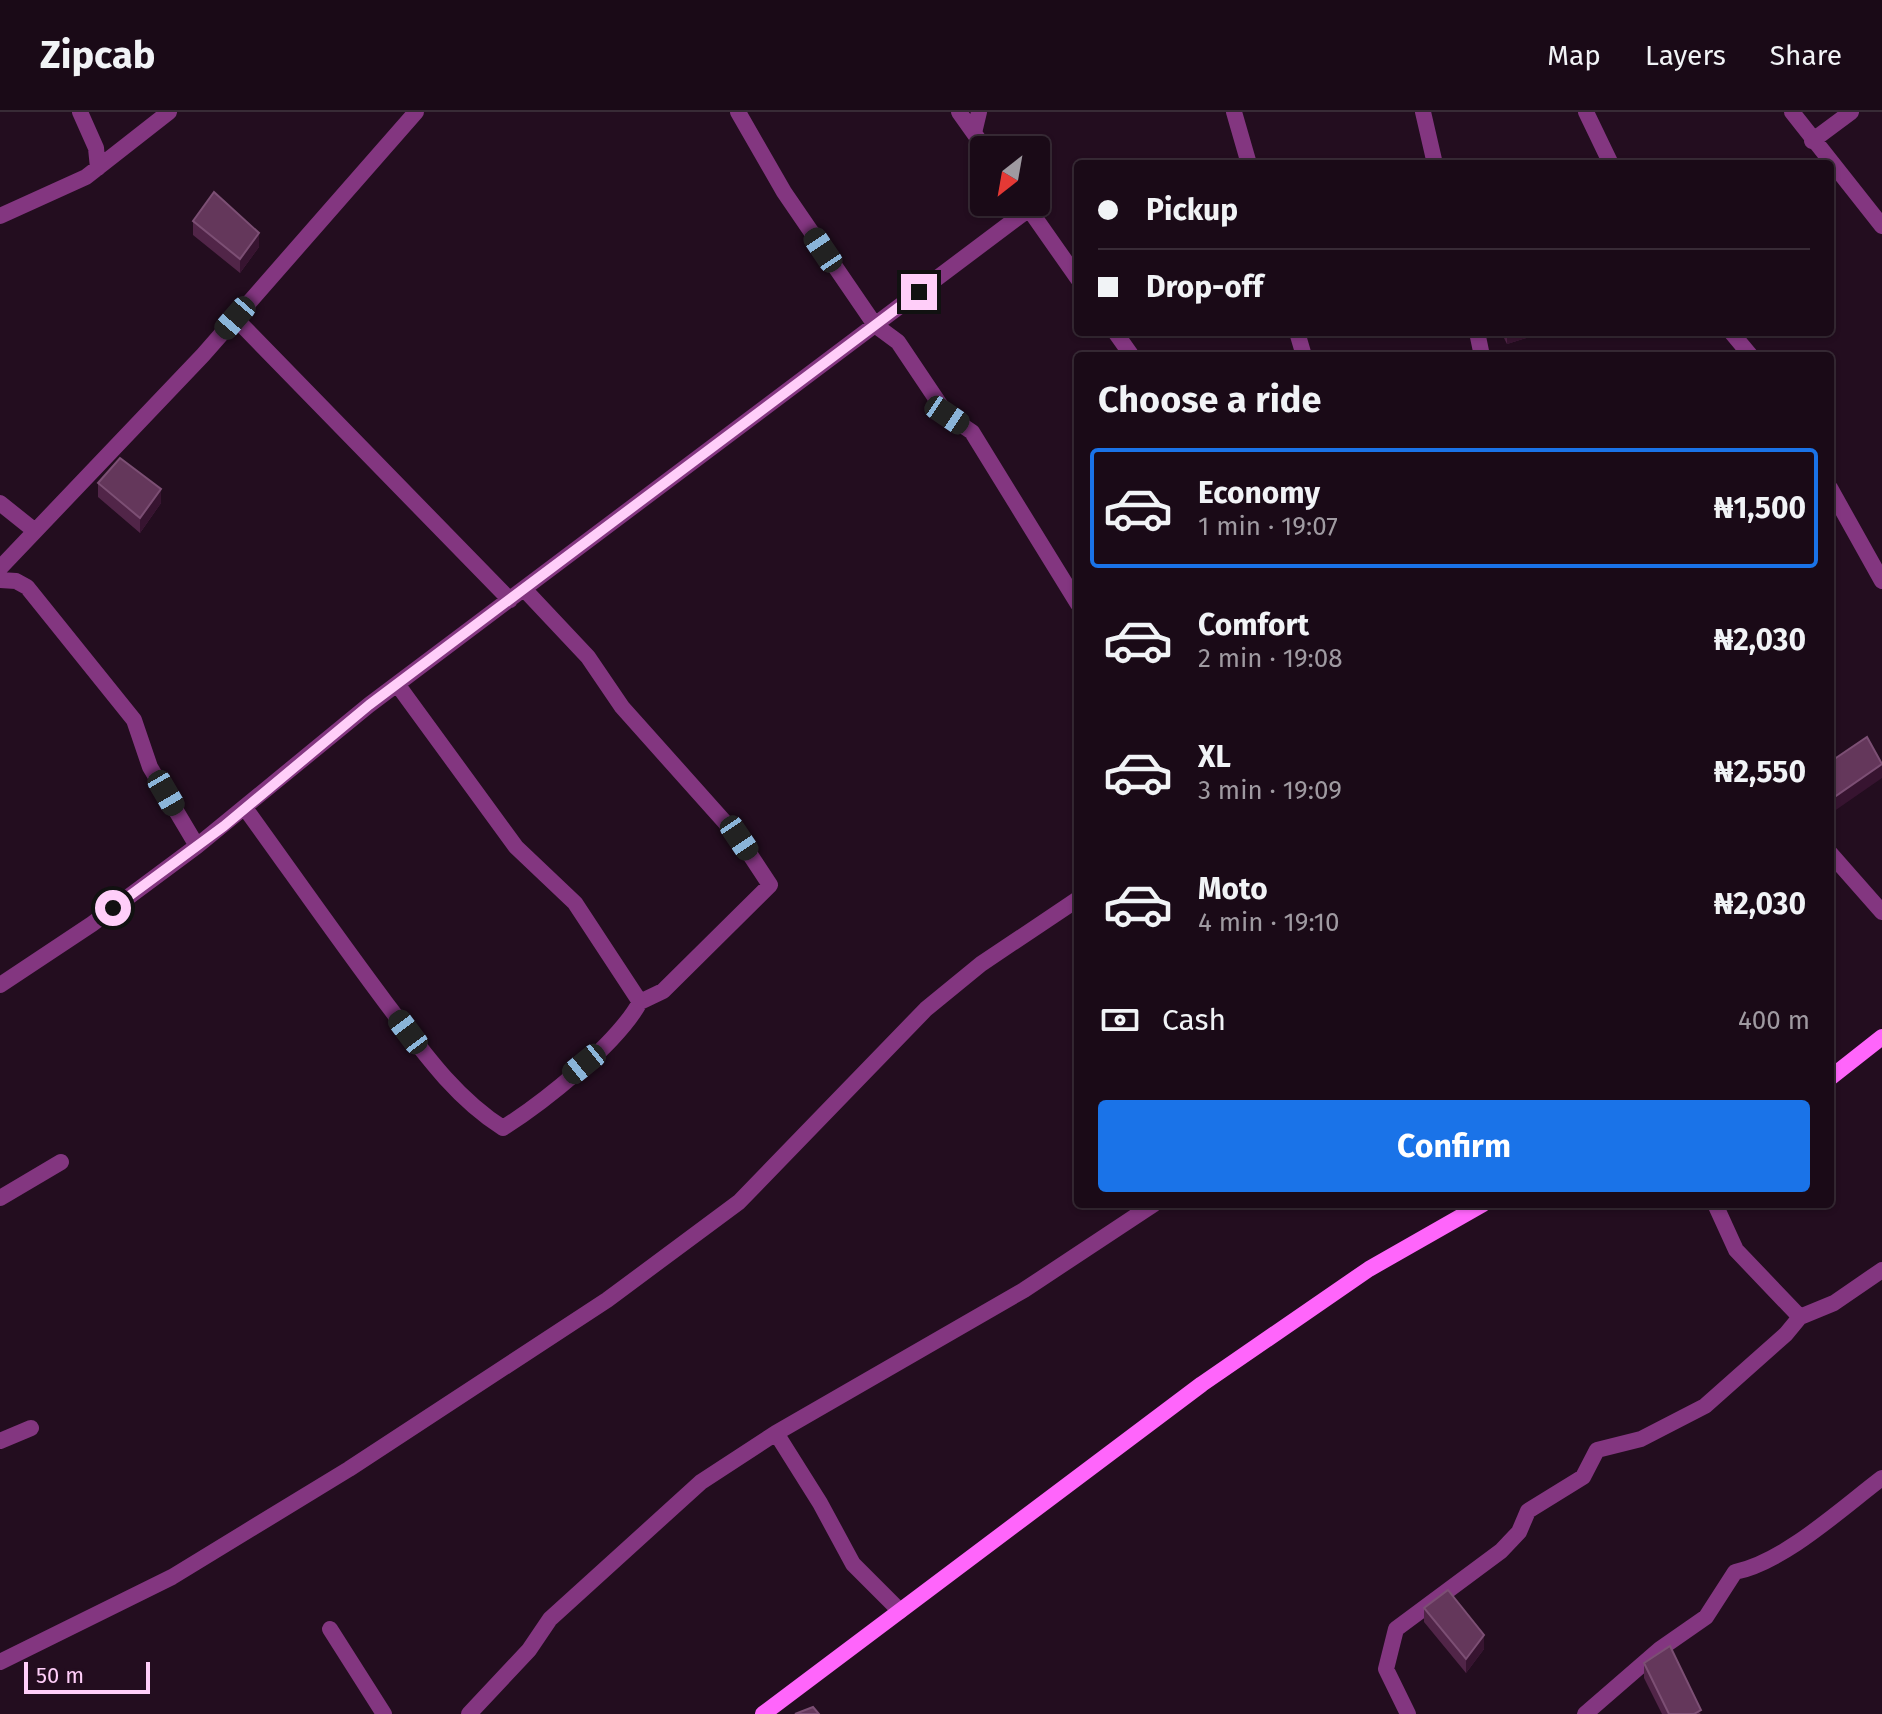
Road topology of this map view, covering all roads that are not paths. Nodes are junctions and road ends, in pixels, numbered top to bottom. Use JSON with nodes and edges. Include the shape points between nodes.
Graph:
{"nodes":[{"id":1,"x":80,"y":112,"type":"edge"},
{"id":2,"x":169,"y":112,"type":"edge"},
{"id":3,"x":416,"y":112,"type":"edge"},
{"id":4,"x":738,"y":112,"type":"edge"},
{"id":5,"x":959,"y":112,"type":"edge"},
{"id":6,"x":979,"y":112,"type":"edge"},
{"id":7,"x":1234,"y":112,"type":"edge"},
{"id":8,"x":1423,"y":112,"type":"edge"},
{"id":9,"x":1586,"y":112,"type":"edge"},
{"id":10,"x":1792,"y":112,"type":"edge"},
{"id":11,"x":1851,"y":112,"type":"edge"},
{"id":12,"x":974,"y":133,"type":"junction"},
{"id":13,"x":976,"y":136,"type":"edge"},
{"id":14,"x":1812,"y":141,"type":"junction"},
{"id":15,"x":1248,"y":160,"type":"edge"},
{"id":16,"x":1434,"y":160,"type":"edge"},
{"id":17,"x":1609,"y":160,"type":"edge"},
{"id":18,"x":1828,"y":160,"type":"edge"},
{"id":19,"x":98,"y":168,"type":"junction"},
{"id":20,"x":1834,"y":168,"type":"edge"},
{"id":21,"x":0,"y":216,"type":"edge"},
{"id":22,"x":1013,"y":216,"type":"edge"},
{"id":23,"x":1033,"y":216,"type":"edge"},
{"id":24,"x":1882,"y":226,"type":"edge"},
{"id":25,"x":1074,"y":273,"type":"edge"},
{"id":26,"x":235,"y":318,"type":"junction"},
{"id":27,"x":875,"y":325,"type":"junction"},
{"id":28,"x":1734,"y":336,"type":"edge"},
{"id":29,"x":1748,"y":352,"type":"edge"},
{"id":30,"x":1834,"y":495,"type":"edge"},
{"id":31,"x":0,"y":503,"type":"edge"},
{"id":32,"x":35,"y":531,"type":"junction"},
{"id":33,"x":0,"y":568,"type":"edge"},
{"id":34,"x":0,"y":580,"type":"edge"},
{"id":35,"x":1882,"y":581,"type":"edge"},
{"id":36,"x":524,"y":589,"type":"junction"},
{"id":37,"x":1074,"y":598,"type":"edge"},
{"id":38,"x":510,"y":600,"type":"junction"},
{"id":39,"x":397,"y":684,"type":"junction"},
{"id":40,"x":245,"y":808,"type":"junction"},
{"id":41,"x":197,"y":846,"type":"junction"},
{"id":42,"x":1834,"y":858,"type":"edge"},
{"id":43,"x":1074,"y":902,"type":"edge"},
{"id":44,"x":1882,"y":912,"type":"edge"},
{"id":45,"x":0,"y":985,"type":"edge"},
{"id":46,"x":640,"y":1002,"type":"junction"},
{"id":47,"x":1882,"y":1037,"type":"edge"},
{"id":48,"x":1834,"y":1075,"type":"edge"},
{"id":49,"x":61,"y":1162,"type":"dead end"},
{"id":50,"x":0,"y":1198,"type":"edge"},
{"id":51,"x":1148,"y":1208,"type":"edge"},
{"id":52,"x":1476,"y":1208,"type":"edge"},
{"id":53,"x":1717,"y":1208,"type":"edge"},
{"id":54,"x":1882,"y":1270,"type":"edge"},
{"id":55,"x":1800,"y":1317,"type":"junction"},
{"id":56,"x":31,"y":1428,"type":"dead end"},
{"id":57,"x":776,"y":1433,"type":"junction"},
{"id":58,"x":0,"y":1441,"type":"edge"},
{"id":59,"x":1882,"y":1478,"type":"edge"},
{"id":60,"x":900,"y":1611,"type":"junction"},
{"id":61,"x":330,"y":1629,"type":"dead end"},
{"id":62,"x":0,"y":1662,"type":"edge"},
{"id":63,"x":384,"y":1714,"type":"edge"},
{"id":64,"x":469,"y":1714,"type":"edge"},
{"id":65,"x":763,"y":1714,"type":"edge"},
{"id":66,"x":1408,"y":1714,"type":"edge"},
{"id":67,"x":1585,"y":1714,"type":"edge"}],
"edges":[{"from":1,"to":19,"type":"street","via":[[96,148]]},
{"from":2,"to":19,"type":"street"},
{"from":3,"to":26,"type":"street"},
{"from":4,"to":27,"type":"street","via":[[784,192]]},
{"from":5,"to":12,"type":"street"},
{"from":6,"to":12,"type":"street"},
{"from":7,"to":15,"type":"street"},
{"from":8,"to":16,"type":"street"},
{"from":9,"to":17,"type":"street"},
{"from":10,"to":14,"type":"street"},
{"from":11,"to":14,"type":"street"},
{"from":12,"to":13,"type":"street"},
{"from":14,"to":18,"type":"street"},
{"from":19,"to":21,"type":"street"},
{"from":20,"to":24,"type":"street"},
{"from":22,"to":27,"type":"street"},
{"from":23,"to":25,"type":"street"},
{"from":26,"to":32,"type":"street"},
{"from":26,"to":38,"type":"street"},
{"from":27,"to":36,"type":"street"},
{"from":27,"to":37,"type":"street","via":[[898,342],[947,415],[972,432]]},
{"from":28,"to":29,"type":"street"},
{"from":30,"to":35,"type":"street"},
{"from":31,"to":32,"type":"street"},
{"from":32,"to":33,"type":"street"},
{"from":34,"to":41,"type":"street","via":[[27,587],[134,720],[150,767]]},
{"from":36,"to":38,"type":"street"},
{"from":36,"to":46,"type":"street","via":[[588,657],[622,707],[739,838],[770,885],[663,991]]},
{"from":38,"to":39,"type":"street"},
{"from":39,"to":40,"type":"street"},
{"from":39,"to":46,"type":"street","via":[[516,847],[575,903]]},
{"from":40,"to":41,"type":"street"},
{"from":40,"to":46,"type":"street","via":[[427,1056],[477,1111],[503,1128],[607,1046]]},
{"from":41,"to":45,"type":"street"},
{"from":42,"to":44,"type":"street"},
{"from":43,"to":62,"type":"street","via":[[981,964],[926,1009],[739,1202],[607,1300],[172,1577]]},
{"from":47,"to":48,"type":"street"},
{"from":49,"to":50,"type":"street"},
{"from":51,"to":57,"type":"street","via":[[1024,1290]]},
{"from":52,"to":60,"type":"street","via":[[1369,1269],[1202,1384]]},
{"from":53,"to":55,"type":"street","via":[[1736,1250]]},
{"from":54,"to":55,"type":"street","via":[[1834,1303]]},
{"from":55,"to":66,"type":"street","via":[[1705,1406],[1641,1439],[1597,1450],[1583,1477],[1528,1511],[1519,1532],[1501,1551],[1396,1629],[1386,1669]]},
{"from":56,"to":58,"type":"street"},
{"from":57,"to":60,"type":"street","via":[[853,1564]]},
{"from":57,"to":64,"type":"street","via":[[701,1482],[550,1619],[529,1650]]},
{"from":59,"to":67,"type":"street","via":[[1794,1546],[1735,1572],[1706,1617]]},
{"from":60,"to":65,"type":"street"},
{"from":61,"to":63,"type":"street"}]}
